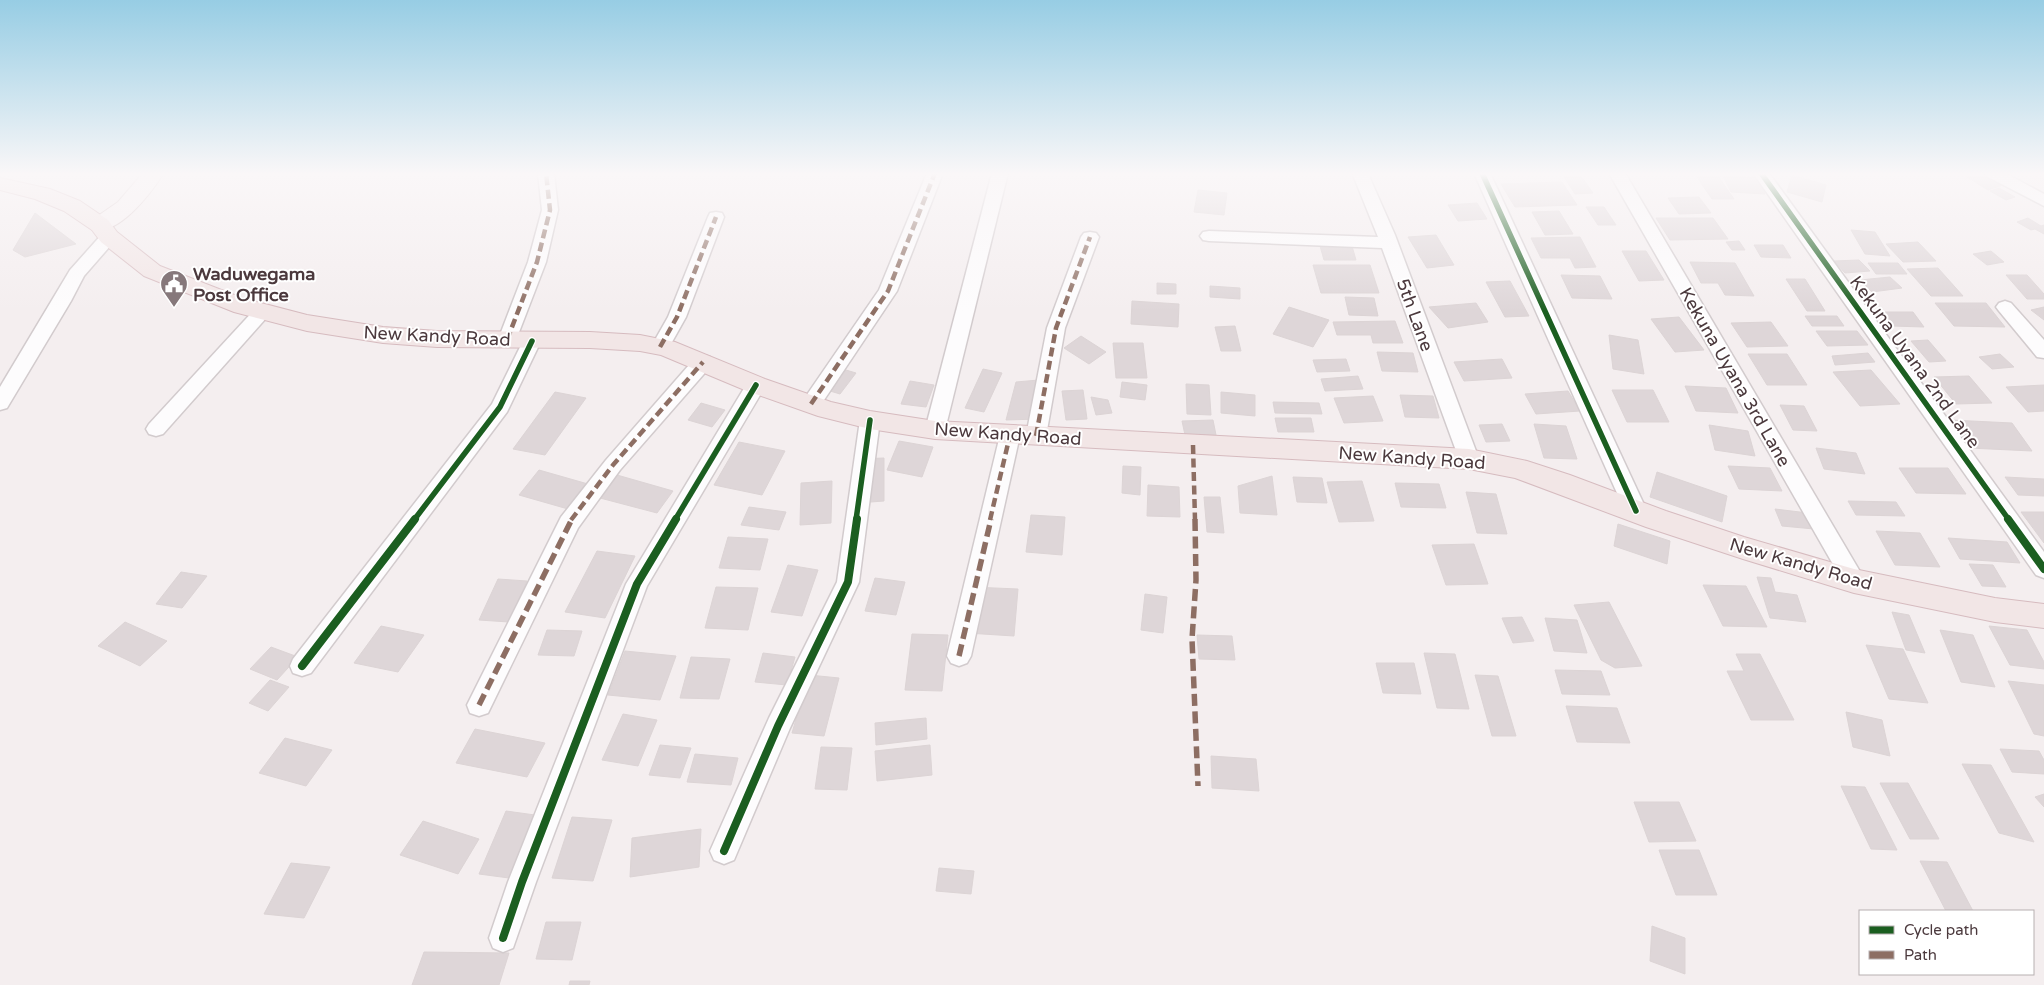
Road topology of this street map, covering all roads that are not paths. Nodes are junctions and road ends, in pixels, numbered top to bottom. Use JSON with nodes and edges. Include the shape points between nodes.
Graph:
{"nodes":[{"id":1,"x":89,"y":219,"type":"edge"},
{"id":2,"x":115,"y":219,"type":"edge"},
{"id":3,"x":548,"y":219,"type":"edge"},
{"id":4,"x":715,"y":219,"type":"edge"},
{"id":5,"x":917,"y":219,"type":"edge"},
{"id":6,"x":988,"y":219,"type":"edge"},
{"id":7,"x":1379,"y":219,"type":"edge"},
{"id":8,"x":1503,"y":219,"type":"edge"},
{"id":9,"x":1644,"y":219,"type":"edge"},
{"id":10,"x":1794,"y":219,"type":"edge"},
{"id":11,"x":104,"y":231,"type":"junction"},
{"id":12,"x":1209,"y":236,"type":"dead end"},
{"id":13,"x":1090,"y":237,"type":"dead end"},
{"id":14,"x":1389,"y":243,"type":"junction"},
{"id":15,"x":2005,"y":307,"type":"dead end"},
{"id":16,"x":262,"y":312,"type":"junction"},
{"id":17,"x":507,"y":340,"type":"junction"},
{"id":18,"x":532,"y":341,"type":"junction"},
{"id":19,"x":660,"y":347,"type":"junction"},
{"id":20,"x":2044,"y":352,"type":"edge"},
{"id":21,"x":703,"y":362,"type":"junction"},
{"id":22,"x":756,"y":384,"type":"junction"},
{"id":23,"x":0,"y":403,"type":"edge"},
{"id":24,"x":811,"y":404,"type":"junction"},
{"id":25,"x":870,"y":420,"type":"junction"},
{"id":26,"x":156,"y":430,"type":"dead end"},
{"id":27,"x":935,"y":430,"type":"junction"},
{"id":28,"x":1010,"y":435,"type":"junction"},
{"id":29,"x":1036,"y":436,"type":"junction"},
{"id":30,"x":1469,"y":459,"type":"junction"},
{"id":31,"x":1636,"y":512,"type":"junction"},
{"id":32,"x":2044,"y":569,"type":"edge"},
{"id":33,"x":1854,"y":581,"type":"junction"},
{"id":34,"x":2044,"y":616,"type":"edge"},
{"id":35,"x":959,"y":656,"type":"dead end"},
{"id":36,"x":302,"y":666,"type":"dead end"},
{"id":37,"x":479,"y":705,"type":"dead end"},
{"id":38,"x":724,"y":851,"type":"dead end"},
{"id":39,"x":502,"y":938,"type":"dead end"}],
"edges":[{"from":1,"to":11,"type":"main road","name":"New Kandy Road"},
{"from":2,"to":11,"type":"main road"},
{"from":3,"to":17,"type":"street","via":[[537,262]]},
{"from":4,"to":19,"type":"street","via":[[677,317]]},
{"from":5,"to":24,"type":"street","via":[[888,291]]},
{"from":6,"to":27,"type":"street"},
{"from":7,"to":14,"type":"street","name":"5th Lane"},
{"from":8,"to":31,"type":"street"},
{"from":9,"to":33,"type":"street","name":"Kekuna Uyana 3rd Lane"},
{"from":10,"to":32,"type":"street","name":"Kekuna Uyana 2nd Lane"},
{"from":11,"to":16,"type":"main road","name":"New Kandy Road","via":[[152,271]]},
{"from":11,"to":23,"type":"street"},
{"from":12,"to":14,"type":"street"},
{"from":13,"to":29,"type":"street","via":[[1056,328]]},
{"from":14,"to":30,"type":"street","name":"5th Lane"},
{"from":15,"to":20,"type":"street"},
{"from":16,"to":17,"type":"main road","name":"New Kandy Road","via":[[383,336]]},
{"from":16,"to":26,"type":"street"},
{"from":17,"to":18,"type":"main road","name":"New Kandy Road"},
{"from":18,"to":19,"type":"main road","name":"New Kandy Road","via":[[600,341]]},
{"from":18,"to":36,"type":"street","via":[[500,407]]},
{"from":19,"to":21,"type":"main road","name":"New Kandy Road"},
{"from":21,"to":22,"type":"main road","name":"New Kandy Road"},
{"from":21,"to":37,"type":"street","via":[[613,465],[569,523]]},
{"from":22,"to":24,"type":"main road","name":"New Kandy Road"},
{"from":22,"to":39,"type":"street","via":[[636,584]]},
{"from":24,"to":25,"type":"main road","name":"New Kandy Road"},
{"from":25,"to":27,"type":"main road","name":"New Kandy Road"},
{"from":25,"to":38,"type":"street","via":[[848,582],[778,726]]},
{"from":27,"to":28,"type":"main road","name":"New Kandy Road"},
{"from":28,"to":29,"type":"main road","name":"New Kandy Road"},
{"from":28,"to":35,"type":"street"},
{"from":29,"to":30,"type":"main road","name":"New Kandy Road"},
{"from":30,"to":31,"type":"main road","name":"New Kandy Road","via":[[1517,468]]},
{"from":31,"to":33,"type":"main road","name":"New Kandy Road"},
{"from":33,"to":34,"type":"main road","name":"New Kandy Road"}]}
